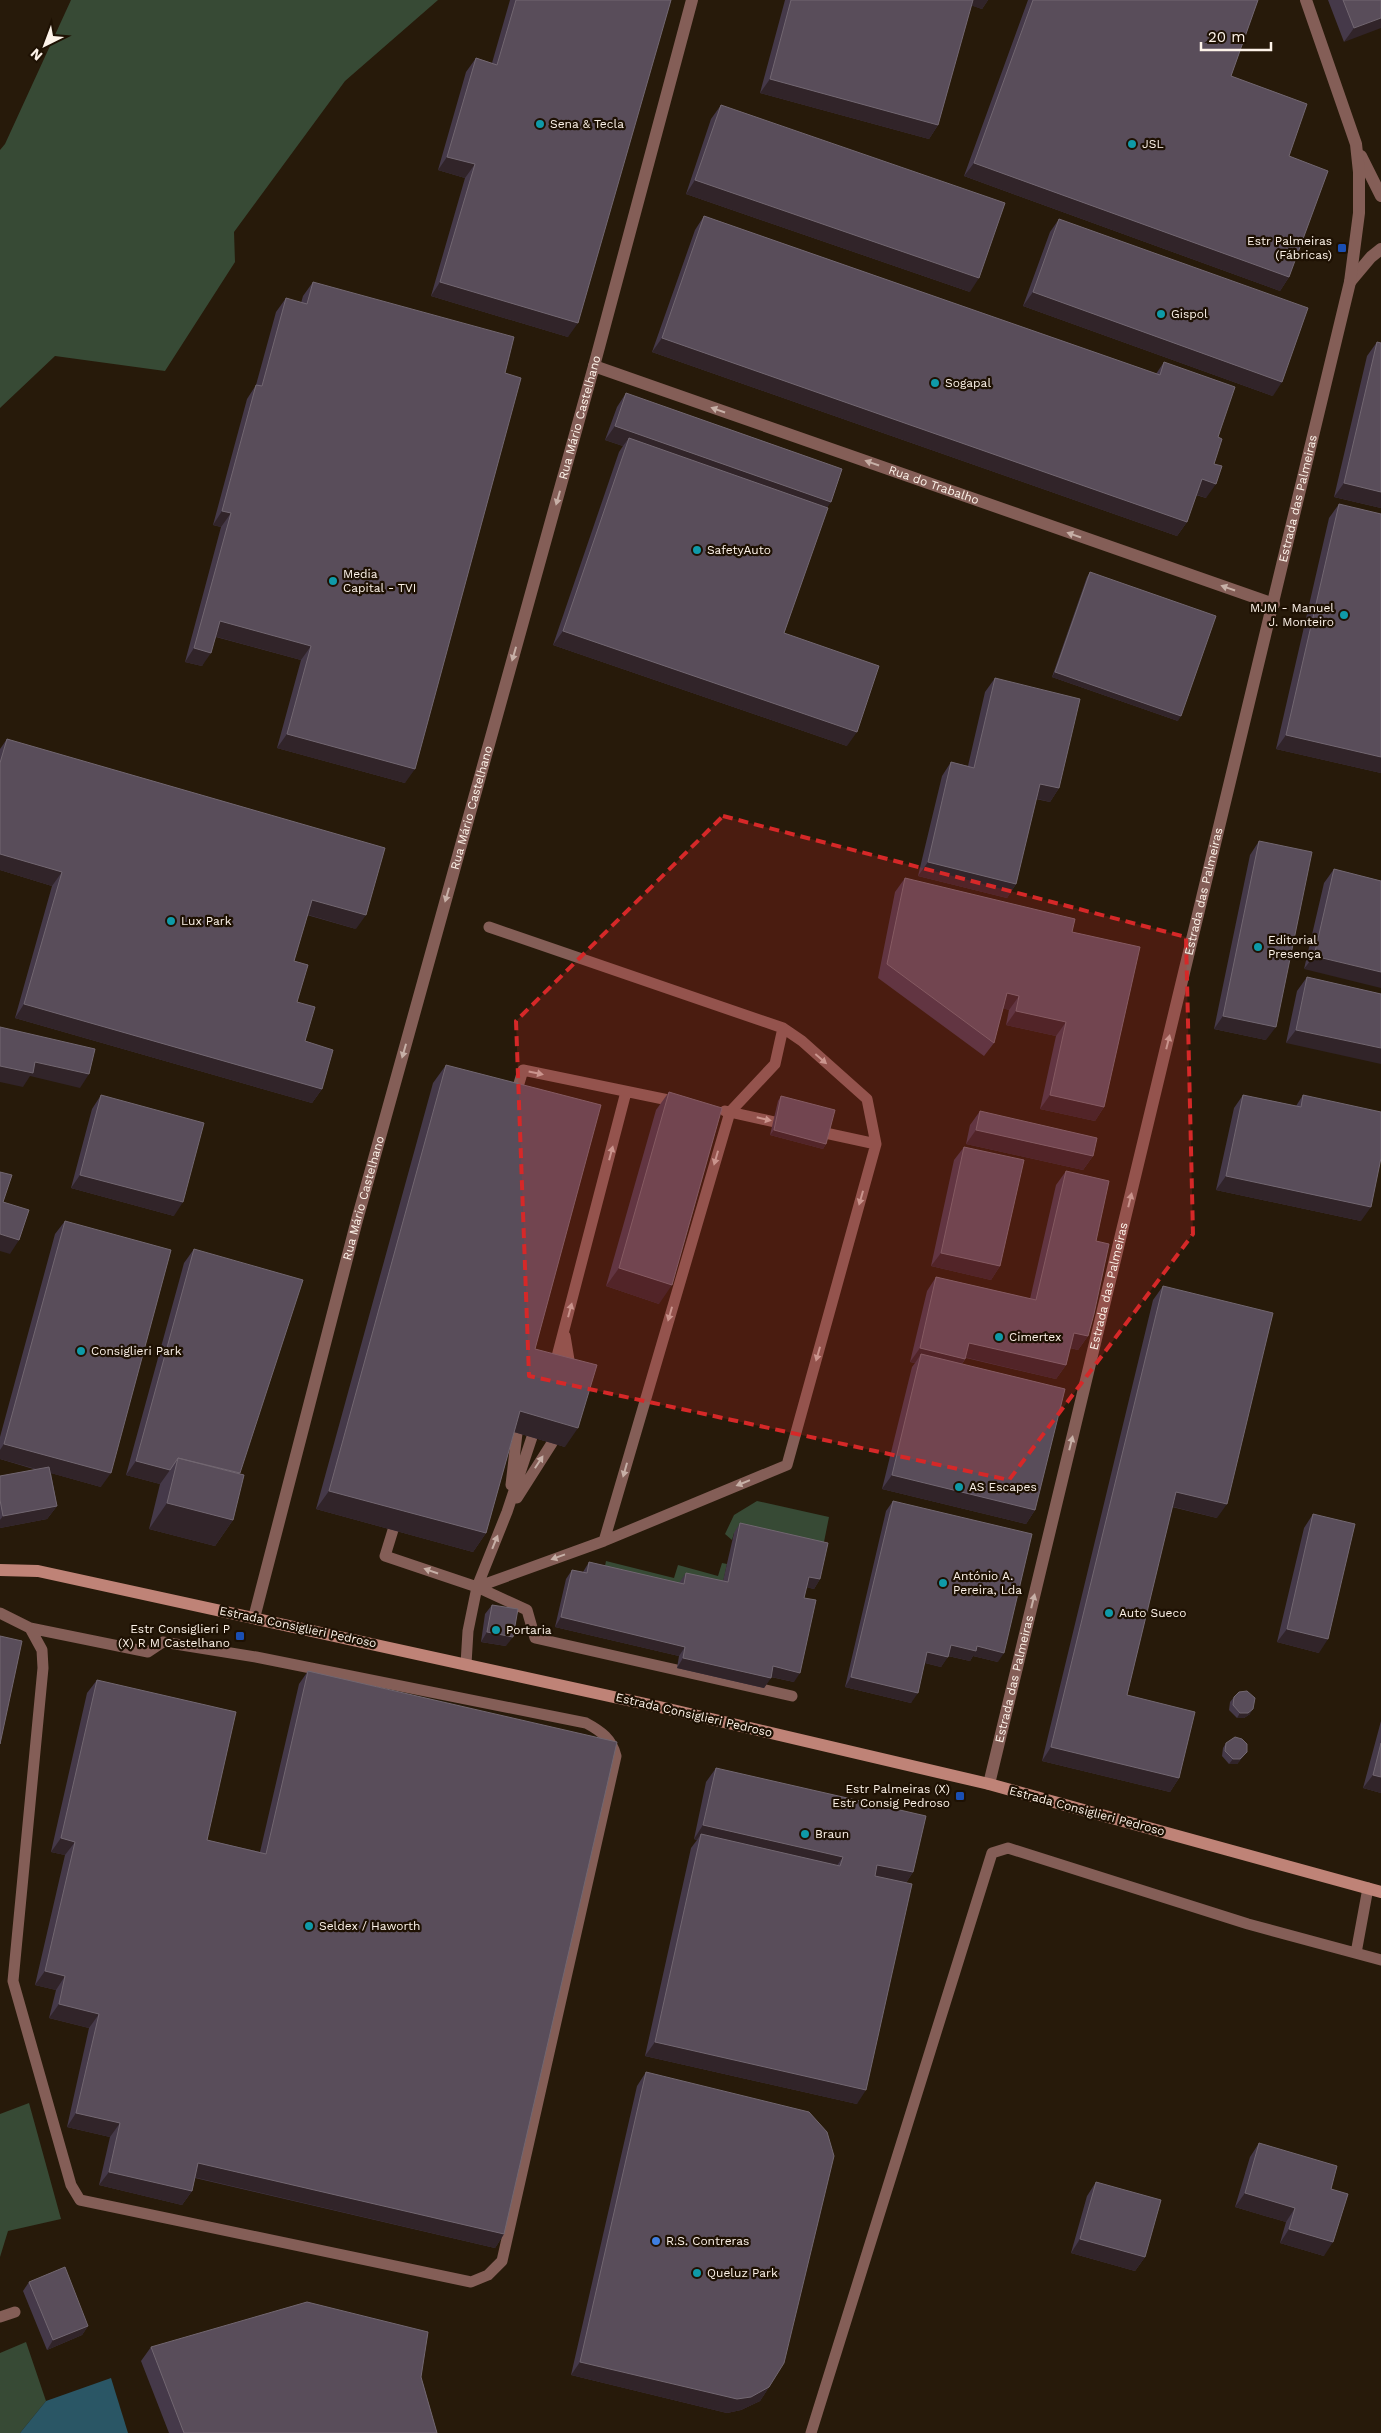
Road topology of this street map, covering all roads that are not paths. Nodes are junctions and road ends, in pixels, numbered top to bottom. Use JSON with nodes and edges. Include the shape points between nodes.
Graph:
{"nodes":[{"id":1,"x":692,"y":0,"type":"edge"},
{"id":2,"x":1306,"y":0,"type":"edge"},
{"id":3,"x":1356,"y":144,"type":"junction"},
{"id":4,"x":1381,"y":196,"type":"edge"},
{"id":5,"x":1381,"y":249,"type":"edge"},
{"id":6,"x":1350,"y":282,"type":"junction"},
{"id":7,"x":594,"y":366,"type":"junction"},
{"id":8,"x":1274,"y":604,"type":"junction"},
{"id":9,"x":489,"y":928,"type":"dead end"},
{"id":10,"x":783,"y":1028,"type":"junction"},
{"id":11,"x":626,"y":1092,"type":"junction"},
{"id":12,"x":514,"y":1104,"type":"edge"},
{"id":13,"x":692,"y":1105,"type":"edge"},
{"id":14,"x":711,"y":1108,"type":"edge"},
{"id":15,"x":730,"y":1112,"type":"junction"},
{"id":16,"x":876,"y":1144,"type":"junction"},
{"id":17,"x":564,"y":1331,"type":"junction"},
{"id":18,"x":547,"y":1354,"type":"edge"},
{"id":19,"x":552,"y":1374,"type":"edge"},
{"id":20,"x":572,"y":1380,"type":"edge"},
{"id":21,"x":517,"y":1433,"type":"edge"},
{"id":22,"x":532,"y":1437,"type":"edge"},
{"id":23,"x":552,"y":1443,"type":"edge"},
{"id":24,"x":508,"y":1512,"type":"junction"},
{"id":25,"x":393,"y":1530,"type":"edge"},
{"id":26,"x":604,"y":1540,"type":"junction"},
{"id":27,"x":0,"y":1570,"type":"edge"},
{"id":28,"x":477,"y":1587,"type":"junction"},
{"id":29,"x":0,"y":1612,"type":"edge"},
{"id":30,"x":254,"y":1618,"type":"junction"},
{"id":31,"x":30,"y":1628,"type":"junction"},
{"id":32,"x":466,"y":1664,"type":"junction"},
{"id":33,"x":792,"y":1696,"type":"dead end"},
{"id":34,"x":988,"y":1784,"type":"junction"},
{"id":35,"x":1368,"y":1888,"type":"junction"},
{"id":36,"x":1381,"y":1892,"type":"edge"},
{"id":37,"x":1356,"y":1953,"type":"junction"},
{"id":38,"x":1381,"y":1960,"type":"edge"},
{"id":39,"x":14,"y":2312,"type":"dead end"},
{"id":40,"x":0,"y":2317,"type":"edge"},
{"id":41,"x":811,"y":2433,"type":"edge"}],
"edges":[{"from":1,"to":7,"type":"street","name":"Rua Mário Castelhano"},
{"from":2,"to":3,"type":"street","name":"Estrada das Palmeiras"},
{"from":3,"to":4,"type":"street"},
{"from":3,"to":6,"type":"street","name":"Estrada das Palmeiras","via":[[1360,213]]},
{"from":5,"to":6,"type":"street"},
{"from":6,"to":8,"type":"street","name":"Estrada das Palmeiras"},
{"from":8,"to":7,"type":"street","name":"Rua do Trabalho","one_way":true},
{"from":7,"to":30,"type":"street","name":"Rua Mário Castelhano","one_way":true,"via":[[357,1220]]},
{"from":34,"to":8,"type":"street","name":"Estrada das Palmeiras","one_way":true},
{"from":9,"to":10,"type":"lane"},
{"from":10,"to":15,"type":"lane","via":[[775,1064]]},
{"from":10,"to":16,"type":"lane","one_way":true,"via":[[867,1099]]},
{"from":12,"to":11,"type":"lane","one_way":true,"via":[[523,1070]]},
{"from":11,"to":13,"type":"lane"},
{"from":17,"to":11,"type":"lane","one_way":true},
{"from":14,"to":15,"type":"lane"},
{"from":15,"to":16,"type":"lane","one_way":true},
{"from":15,"to":26,"type":"lane","one_way":true},
{"from":16,"to":26,"type":"lane","one_way":true,"via":[[787,1465]]},
{"from":17,"to":18,"type":"lane"},
{"from":17,"to":19,"type":"lane"},
{"from":17,"to":20,"type":"lane"},
{"from":21,"to":24,"type":"lane"},
{"from":22,"to":24,"type":"lane"},
{"from":24,"to":23,"type":"lane","one_way":true},
{"from":28,"to":24,"type":"lane","one_way":true},
{"from":28,"to":25,"type":"lane","one_way":true,"via":[[385,1556]]},
{"from":26,"to":28,"type":"lane","one_way":true},
{"from":27,"to":30,"type":"main road","name":"Estrada Consiglieri Pedroso","via":[[38,1571]]},
{"from":28,"to":32,"type":"lane","via":[[468,1631]]},
{"from":28,"to":33,"type":"lane","via":[[527,1610],[535,1638]]},
{"from":29,"to":31,"type":"lane"},
{"from":30,"to":32,"type":"main road","name":"Estrada Consiglieri Pedroso"},
{"from":31,"to":31,"type":"lane","via":[[42,1650],[43,1668],[13,1981],[71,2185],[80,2200],[471,2282],[488,2275],[502,2261],[616,1756],[613,1744],[586,1723],[266,1659],[162,1642],[148,1652]]},
{"from":32,"to":34,"type":"main road","name":"Estrada Consiglieri Pedroso"},
{"from":34,"to":35,"type":"main road","name":"Estrada Consiglieri Pedroso"},
{"from":35,"to":36,"type":"main road","name":"Estrada Consiglieri Pedroso"},
{"from":35,"to":37,"type":"lane"},
{"from":37,"to":38,"type":"lane"},
{"from":37,"to":41,"type":"lane","via":[[1248,1924],[1008,1848],[992,1854]]},
{"from":39,"to":40,"type":"lane"}]}
